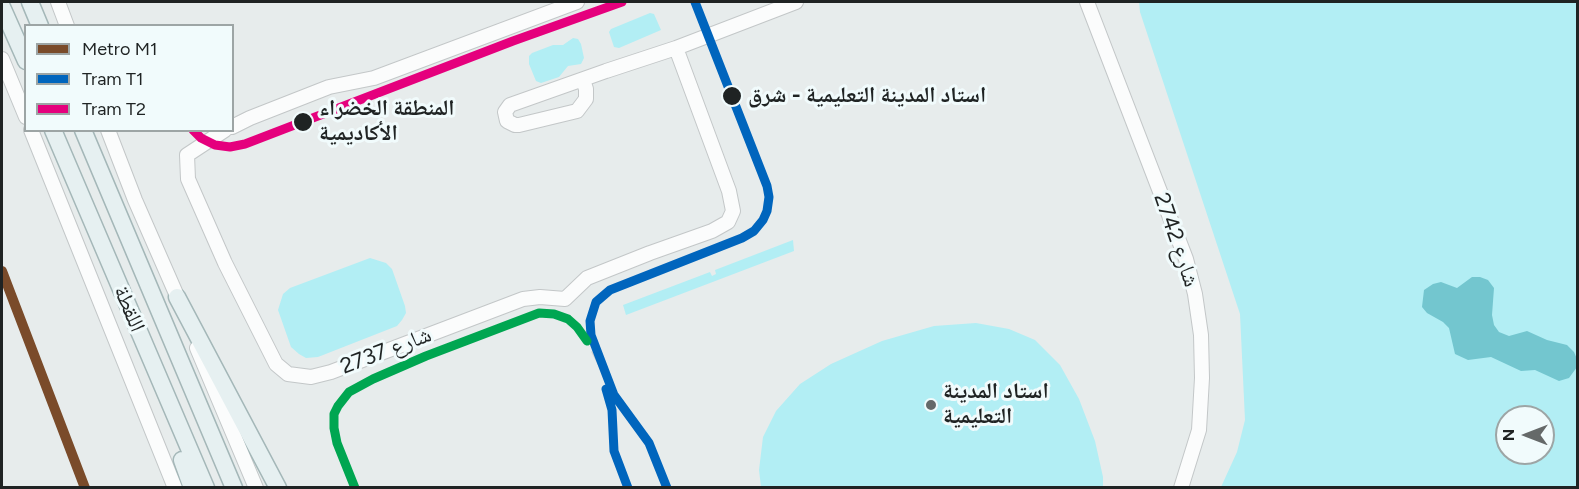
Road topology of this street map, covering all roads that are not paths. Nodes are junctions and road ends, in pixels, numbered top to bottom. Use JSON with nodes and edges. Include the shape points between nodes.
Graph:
{"nodes":[{"id":1,"x":30,"y":2,"type":"edge"},
{"id":2,"x":38,"y":2,"type":"edge"},
{"id":3,"x":58,"y":2,"type":"edge"},
{"id":4,"x":577,"y":2,"type":"edge"},
{"id":5,"x":796,"y":2,"type":"edge"},
{"id":6,"x":1087,"y":2,"type":"edge"},
{"id":7,"x":2,"y":7,"type":"edge"},
{"id":8,"x":39,"y":24,"type":"edge"},
{"id":9,"x":45,"y":24,"type":"edge"},
{"id":10,"x":66,"y":24,"type":"edge"},
{"id":11,"x":676,"y":48,"type":"junction"},
{"id":12,"x":24,"y":56,"type":"edge"},
{"id":13,"x":2,"y":59,"type":"edge"},
{"id":14,"x":583,"y":80,"type":"junction"},
{"id":15,"x":24,"y":112,"type":"edge"},
{"id":16,"x":234,"y":126,"type":"edge"},
{"id":17,"x":32,"y":132,"type":"edge"},
{"id":18,"x":54,"y":132,"type":"edge"},
{"id":19,"x":84,"y":132,"type":"edge"},
{"id":20,"x":109,"y":132,"type":"edge"},
{"id":21,"x":222,"y":132,"type":"edge"},
{"id":22,"x":152,"y":295,"type":"junction"},
{"id":23,"x":177,"y":297,"type":"junction"},
{"id":24,"x":128,"y":306,"type":"junction"},
{"id":25,"x":175,"y":488,"type":"edge"},
{"id":26,"x":192,"y":488,"type":"edge"},
{"id":27,"x":206,"y":488,"type":"edge"},
{"id":28,"x":234,"y":488,"type":"edge"},
{"id":29,"x":244,"y":488,"type":"edge"},
{"id":30,"x":256,"y":488,"type":"edge"},
{"id":31,"x":278,"y":488,"type":"edge"},
{"id":32,"x":1181,"y":488,"type":"edge"}],
"edges":[{"from":1,"to":8,"type":"main road"},
{"from":2,"to":9,"type":"main road"},
{"from":3,"to":10,"type":"street"},
{"from":4,"to":16,"type":"street","via":[[374,78],[329,87]]},
{"from":5,"to":11,"type":"street"},
{"from":6,"to":32,"type":"street","name":"شارع 2742","via":[[1186,260],[1195,294],[1201,335],[1199,430]]},
{"from":7,"to":12,"type":"main road"},
{"from":11,"to":14,"type":"street"},
{"from":11,"to":21,"type":"street","name":"شارع 2737","via":[[729,191],[733,211],[728,222],[587,278],[565,299],[523,299],[311,377],[288,374],[276,364],[188,179],[187,155]]},
{"from":13,"to":15,"type":"street"},
{"from":14,"to":14,"type":"street","via":[[510,105],[506,117],[515,125],[573,113],[586,99]]},
{"from":17,"to":25,"type":"street","name":"اللقطة"},
{"from":18,"to":24,"type":"main road","name":"اللقطة"},
{"from":19,"to":22,"type":"main road","name":"اللقطة"},
{"from":20,"to":23,"type":"street"},
{"from":22,"to":28,"type":"main road","name":"اللقطة"},
{"from":22,"to":29,"type":"main road","via":[[169,321]]},
{"from":23,"to":30,"type":"street"},
{"from":23,"to":31,"type":"main road"},
{"from":24,"to":26,"type":"main road","via":[[135,338]]},
{"from":24,"to":27,"type":"main road","name":"اللقطة"}]}
